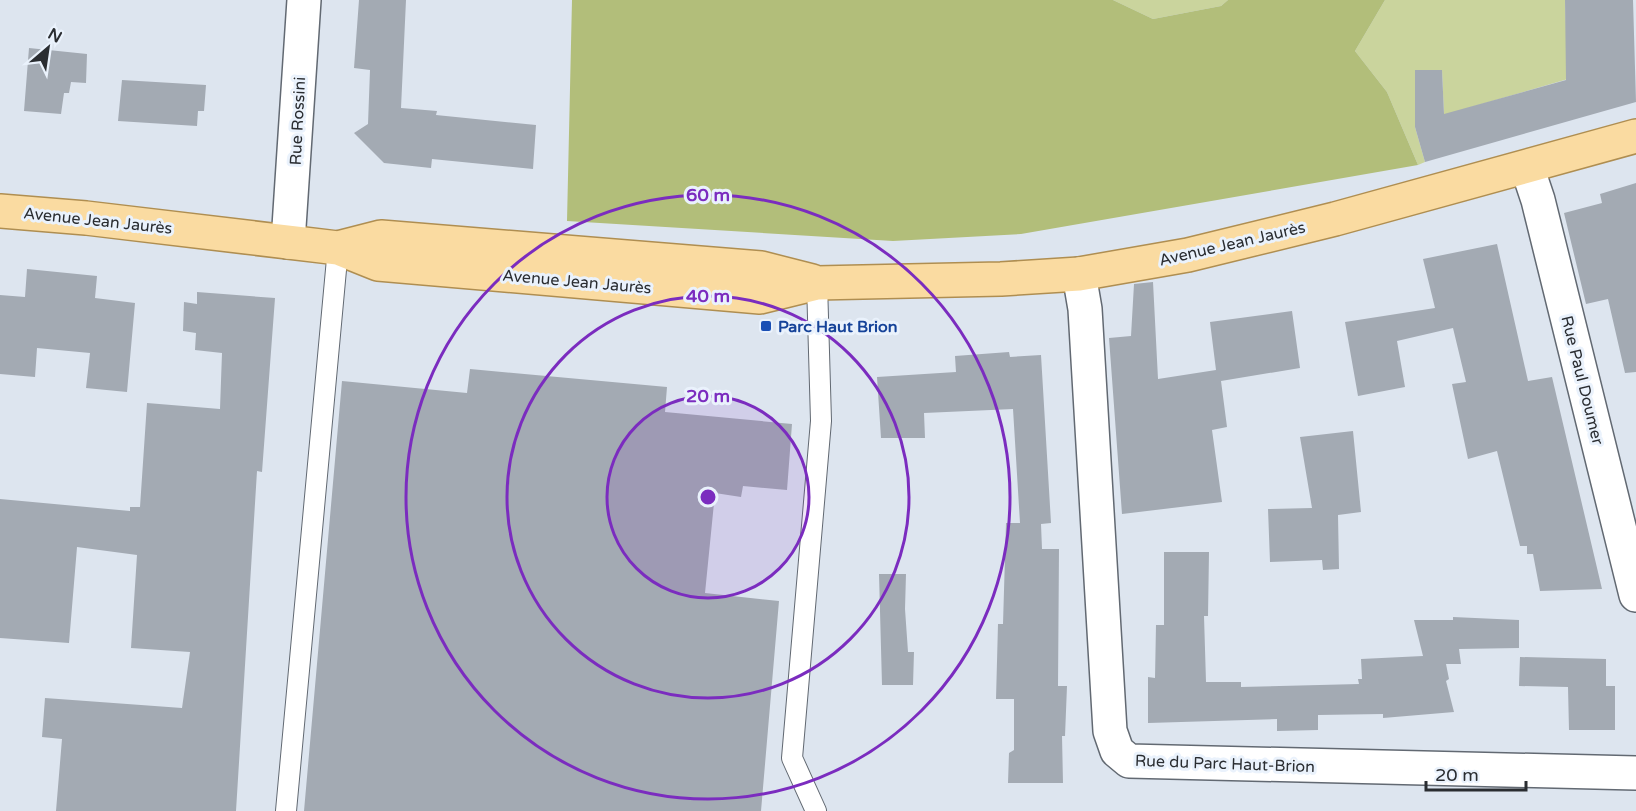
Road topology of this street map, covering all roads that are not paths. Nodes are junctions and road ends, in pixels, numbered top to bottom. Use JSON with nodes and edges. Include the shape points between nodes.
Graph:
{"nodes":[{"id":1,"x":304,"y":0,"type":"edge"},
{"id":2,"x":1636,"y":136,"type":"edge"},
{"id":3,"x":1527,"y":166,"type":"junction"},
{"id":4,"x":0,"y":211,"type":"edge"},
{"id":5,"x":288,"y":242,"type":"junction"},
{"id":6,"x":338,"y":248,"type":"junction"},
{"id":7,"x":1079,"y":274,"type":"junction"},
{"id":8,"x":817,"y":283,"type":"junction"},
{"id":9,"x":1636,"y":595,"type":"edge"},
{"id":10,"x":1636,"y":773,"type":"edge"},
{"id":11,"x":286,"y":811,"type":"edge"},
{"id":12,"x":816,"y":811,"type":"edge"}],
"edges":[{"from":1,"to":5,"type":"street","name":"Rue Rossini"},
{"from":2,"to":3,"type":"main road","name":"Avenue Jean Jaurès"},
{"from":3,"to":7,"type":"main road","name":"Avenue Jean Jaurès","via":[[1188,255]]},
{"from":3,"to":9,"type":"street","name":"Rue Paul Doumer","via":[[1539,201]]},
{"from":4,"to":5,"type":"main road","name":"Avenue Jean Jaurès"},
{"from":5,"to":6,"type":"main road","name":"Avenue Jean Jaurès"},
{"from":6,"to":8,"type":"main road","name":"Avenue Jean Jaurès","via":[[381,237],[761,268]]},
{"from":6,"to":11,"type":"lane"},
{"from":7,"to":8,"type":"main road","name":"Avenue Jean Jaurès"},
{"from":7,"to":10,"type":"street","name":"Rue du Parc Haut-Brion","via":[[1085,309],[1110,730],[1116,752],[1129,761],[1140,762]]},
{"from":8,"to":12,"type":"lane","via":[[821,421],[792,758]]}]}
